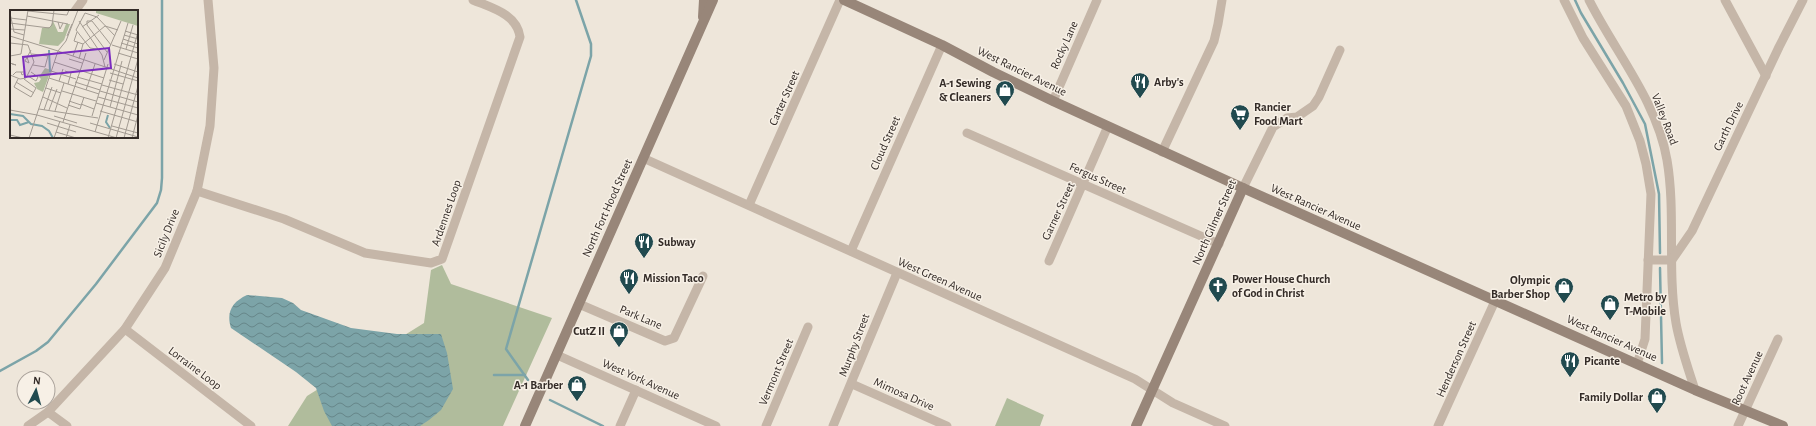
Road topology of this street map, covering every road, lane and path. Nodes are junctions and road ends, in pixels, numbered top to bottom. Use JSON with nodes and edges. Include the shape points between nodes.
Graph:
{"nodes":[{"id":1,"x":83,"y":0,"type":"edge"},
{"id":2,"x":208,"y":0,"type":"edge"},
{"id":3,"x":473,"y":0,"type":"edge"},
{"id":4,"x":704,"y":0,"type":"edge"},
{"id":5,"x":713,"y":0,"type":"edge"},
{"id":6,"x":840,"y":0,"type":"edge"},
{"id":7,"x":844,"y":0,"type":"edge"},
{"id":8,"x":1097,"y":0,"type":"edge"},
{"id":9,"x":1222,"y":0,"type":"edge"},
{"id":10,"x":1564,"y":0,"type":"edge"},
{"id":11,"x":1589,"y":0,"type":"edge"},
{"id":12,"x":1725,"y":0,"type":"edge"},
{"id":13,"x":1803,"y":0,"type":"edge"},
{"id":14,"x":77,"y":10,"type":"edge"},
{"id":15,"x":703,"y":21,"type":"junction"},
{"id":16,"x":942,"y":45,"type":"junction"},
{"id":17,"x":1340,"y":50,"type":"dead end"},
{"id":18,"x":1766,"y":76,"type":"junction"},
{"id":19,"x":1053,"y":101,"type":"junction"},
{"id":20,"x":1108,"y":126,"type":"junction"},
{"id":21,"x":967,"y":133,"type":"dead end"},
{"id":22,"x":1162,"y":152,"type":"junction"},
{"id":23,"x":643,"y":158,"type":"junction"},
{"id":24,"x":1083,"y":185,"type":"junction"},
{"id":25,"x":1243,"y":188,"type":"junction"},
{"id":26,"x":197,"y":191,"type":"junction"},
{"id":27,"x":749,"y":205,"type":"junction"},
{"id":28,"x":1219,"y":244,"type":"junction"},
{"id":29,"x":851,"y":251,"type":"junction"},
{"id":30,"x":1648,"y":260,"type":"junction"},
{"id":31,"x":1672,"y":260,"type":"junction"},
{"id":32,"x":1049,"y":261,"type":"dead end"},
{"id":33,"x":897,"y":273,"type":"junction"},
{"id":34,"x":703,"y":276,"type":"dead end"},
{"id":35,"x":1495,"y":301,"type":"junction"},
{"id":36,"x":579,"y":304,"type":"junction"},
{"id":37,"x":808,"y":327,"type":"dead end"},
{"id":38,"x":125,"y":329,"type":"junction"},
{"id":39,"x":1778,"y":339,"type":"dead end"},
{"id":40,"x":557,"y":354,"type":"junction"},
{"id":41,"x":1637,"y":364,"type":"junction"},
{"id":42,"x":852,"y":384,"type":"junction"},
{"id":43,"x":1152,"y":389,"type":"junction"},
{"id":44,"x":636,"y":390,"type":"junction"},
{"id":45,"x":1695,"y":390,"type":"junction"},
{"id":46,"x":1746,"y":409,"type":"junction"},
{"id":47,"x":48,"y":412,"type":"junction"},
{"id":48,"x":696,"y":417,"type":"junction"},
{"id":49,"x":28,"y":426,"type":"edge"},
{"id":50,"x":67,"y":426,"type":"edge"},
{"id":51,"x":251,"y":426,"type":"edge"},
{"id":52,"x":525,"y":426,"type":"edge"},
{"id":53,"x":620,"y":426,"type":"edge"},
{"id":54,"x":692,"y":426,"type":"edge"},
{"id":55,"x":716,"y":426,"type":"edge"},
{"id":56,"x":766,"y":426,"type":"edge"},
{"id":57,"x":833,"y":426,"type":"edge"},
{"id":58,"x":947,"y":426,"type":"edge"},
{"id":59,"x":1136,"y":426,"type":"edge"},
{"id":60,"x":1225,"y":426,"type":"edge"},
{"id":61,"x":1438,"y":426,"type":"edge"},
{"id":62,"x":1738,"y":426,"type":"edge"},
{"id":63,"x":1782,"y":426,"type":"edge"}],
"edges":[{"from":1,"to":14,"type":"street"},
{"from":2,"to":26,"type":"street","name":"Sicily Drive","via":[[214,68],[210,126]]},
{"from":3,"to":26,"type":"street","name":"Ardennes Loop","via":[[507,15],[519,28],[520,36],[442,259],[431,263],[365,253],[284,219]]},
{"from":4,"to":15,"type":"main road"},
{"from":5,"to":15,"type":"main road","name":"North Fort Hood Street"},
{"from":6,"to":27,"type":"street","name":"Carter Street"},
{"from":7,"to":16,"type":"main road","name":"West Rancier Avenue"},
{"from":8,"to":19,"type":"street","name":"Rocky Lane"},
{"from":9,"to":22,"type":"street","via":[[1214,41]]},
{"from":10,"to":30,"type":"street","via":[[1583,38],[1626,106],[1640,141],[1651,194]]},
{"from":11,"to":31,"type":"street","name":"Valley Road","via":[[1642,94],[1660,132],[1667,160]]},
{"from":12,"to":18,"type":"street"},
{"from":13,"to":18,"type":"street","name":"Garth Drive"},
{"from":15,"to":23,"type":"main road","name":"North Fort Hood Street"},
{"from":16,"to":19,"type":"main road","name":"West Rancier Avenue"},
{"from":16,"to":29,"type":"street","name":"Cloud Street"},
{"from":17,"to":25,"type":"street","name":"North Gilmer Street","via":[[1313,106],[1297,117],[1287,118],[1273,127]]},
{"from":18,"to":31,"type":"street","name":"Garth Drive","via":[[1692,231]]},
{"from":19,"to":20,"type":"main road","name":"West Rancier Avenue"},
{"from":20,"to":22,"type":"main road","name":"West Rancier Avenue"},
{"from":20,"to":24,"type":"street","name":"Garner Street"},
{"from":21,"to":24,"type":"street","name":"Fergus Street"},
{"from":22,"to":25,"type":"main road","name":"West Rancier Avenue"},
{"from":23,"to":27,"type":"street","name":"West Green Avenue"},
{"from":23,"to":36,"type":"main road","name":"North Fort Hood Street"},
{"from":24,"to":28,"type":"street","name":"Fergus Street"},
{"from":24,"to":32,"type":"street","name":"Garner Street"},
{"from":25,"to":28,"type":"main road","name":"North Gilmer Street"},
{"from":25,"to":35,"type":"main road","name":"West Rancier Avenue"},
{"from":26,"to":38,"type":"street","name":"Sicily Drive","via":[[165,268]]},
{"from":27,"to":29,"type":"street","name":"West Green Avenue"},
{"from":28,"to":43,"type":"main road","name":"North Gilmer Street"},
{"from":29,"to":33,"type":"street","name":"West Green Avenue"},
{"from":30,"to":31,"type":"street"},
{"from":30,"to":41,"type":"street","via":[[1645,339]]},
{"from":31,"to":45,"type":"street","via":[[1676,322],[1681,349]]},
{"from":33,"to":42,"type":"street","name":"Murphy Street"},
{"from":33,"to":43,"type":"street","name":"West Green Avenue","via":[[1135,379]]},
{"from":34,"to":36,"type":"street","name":"Park Lane","via":[[674,338],[669,341]]},
{"from":35,"to":41,"type":"main road","name":"West Rancier Avenue"},
{"from":35,"to":61,"type":"street","name":"Henderson Street"},
{"from":36,"to":40,"type":"main road","name":"North Fort Hood Street"},
{"from":37,"to":56,"type":"street","name":"Vermont Street"},
{"from":38,"to":47,"type":"street","name":"Sicily Drive"},
{"from":38,"to":51,"type":"street","name":"Lorraine Loop"},
{"from":39,"to":46,"type":"street","name":"Root Avenue"},
{"from":40,"to":44,"type":"street","name":"West York Avenue"},
{"from":40,"to":52,"type":"main road","name":"North Fort Hood Street"},
{"from":41,"to":45,"type":"main road","name":"West Rancier Avenue"},
{"from":42,"to":57,"type":"street","name":"Murphy Street"},
{"from":42,"to":58,"type":"street","name":"Mimosa Drive"},
{"from":43,"to":59,"type":"main road","name":"North Gilmer Street"},
{"from":43,"to":60,"type":"street","name":"West Green Avenue","via":[[1173,403]]},
{"from":44,"to":48,"type":"street","name":"West York Avenue"},
{"from":44,"to":53,"type":"street"},
{"from":45,"to":46,"type":"main road","name":"West Rancier Avenue"},
{"from":46,"to":62,"type":"street","name":"Root Avenue"},
{"from":46,"to":63,"type":"main road","name":"West Rancier Avenue"},
{"from":47,"to":49,"type":"street","name":"Sicily Drive"},
{"from":47,"to":50,"type":"street"},
{"from":48,"to":54,"type":"street"},
{"from":48,"to":55,"type":"street","name":"West York Avenue"}]}
